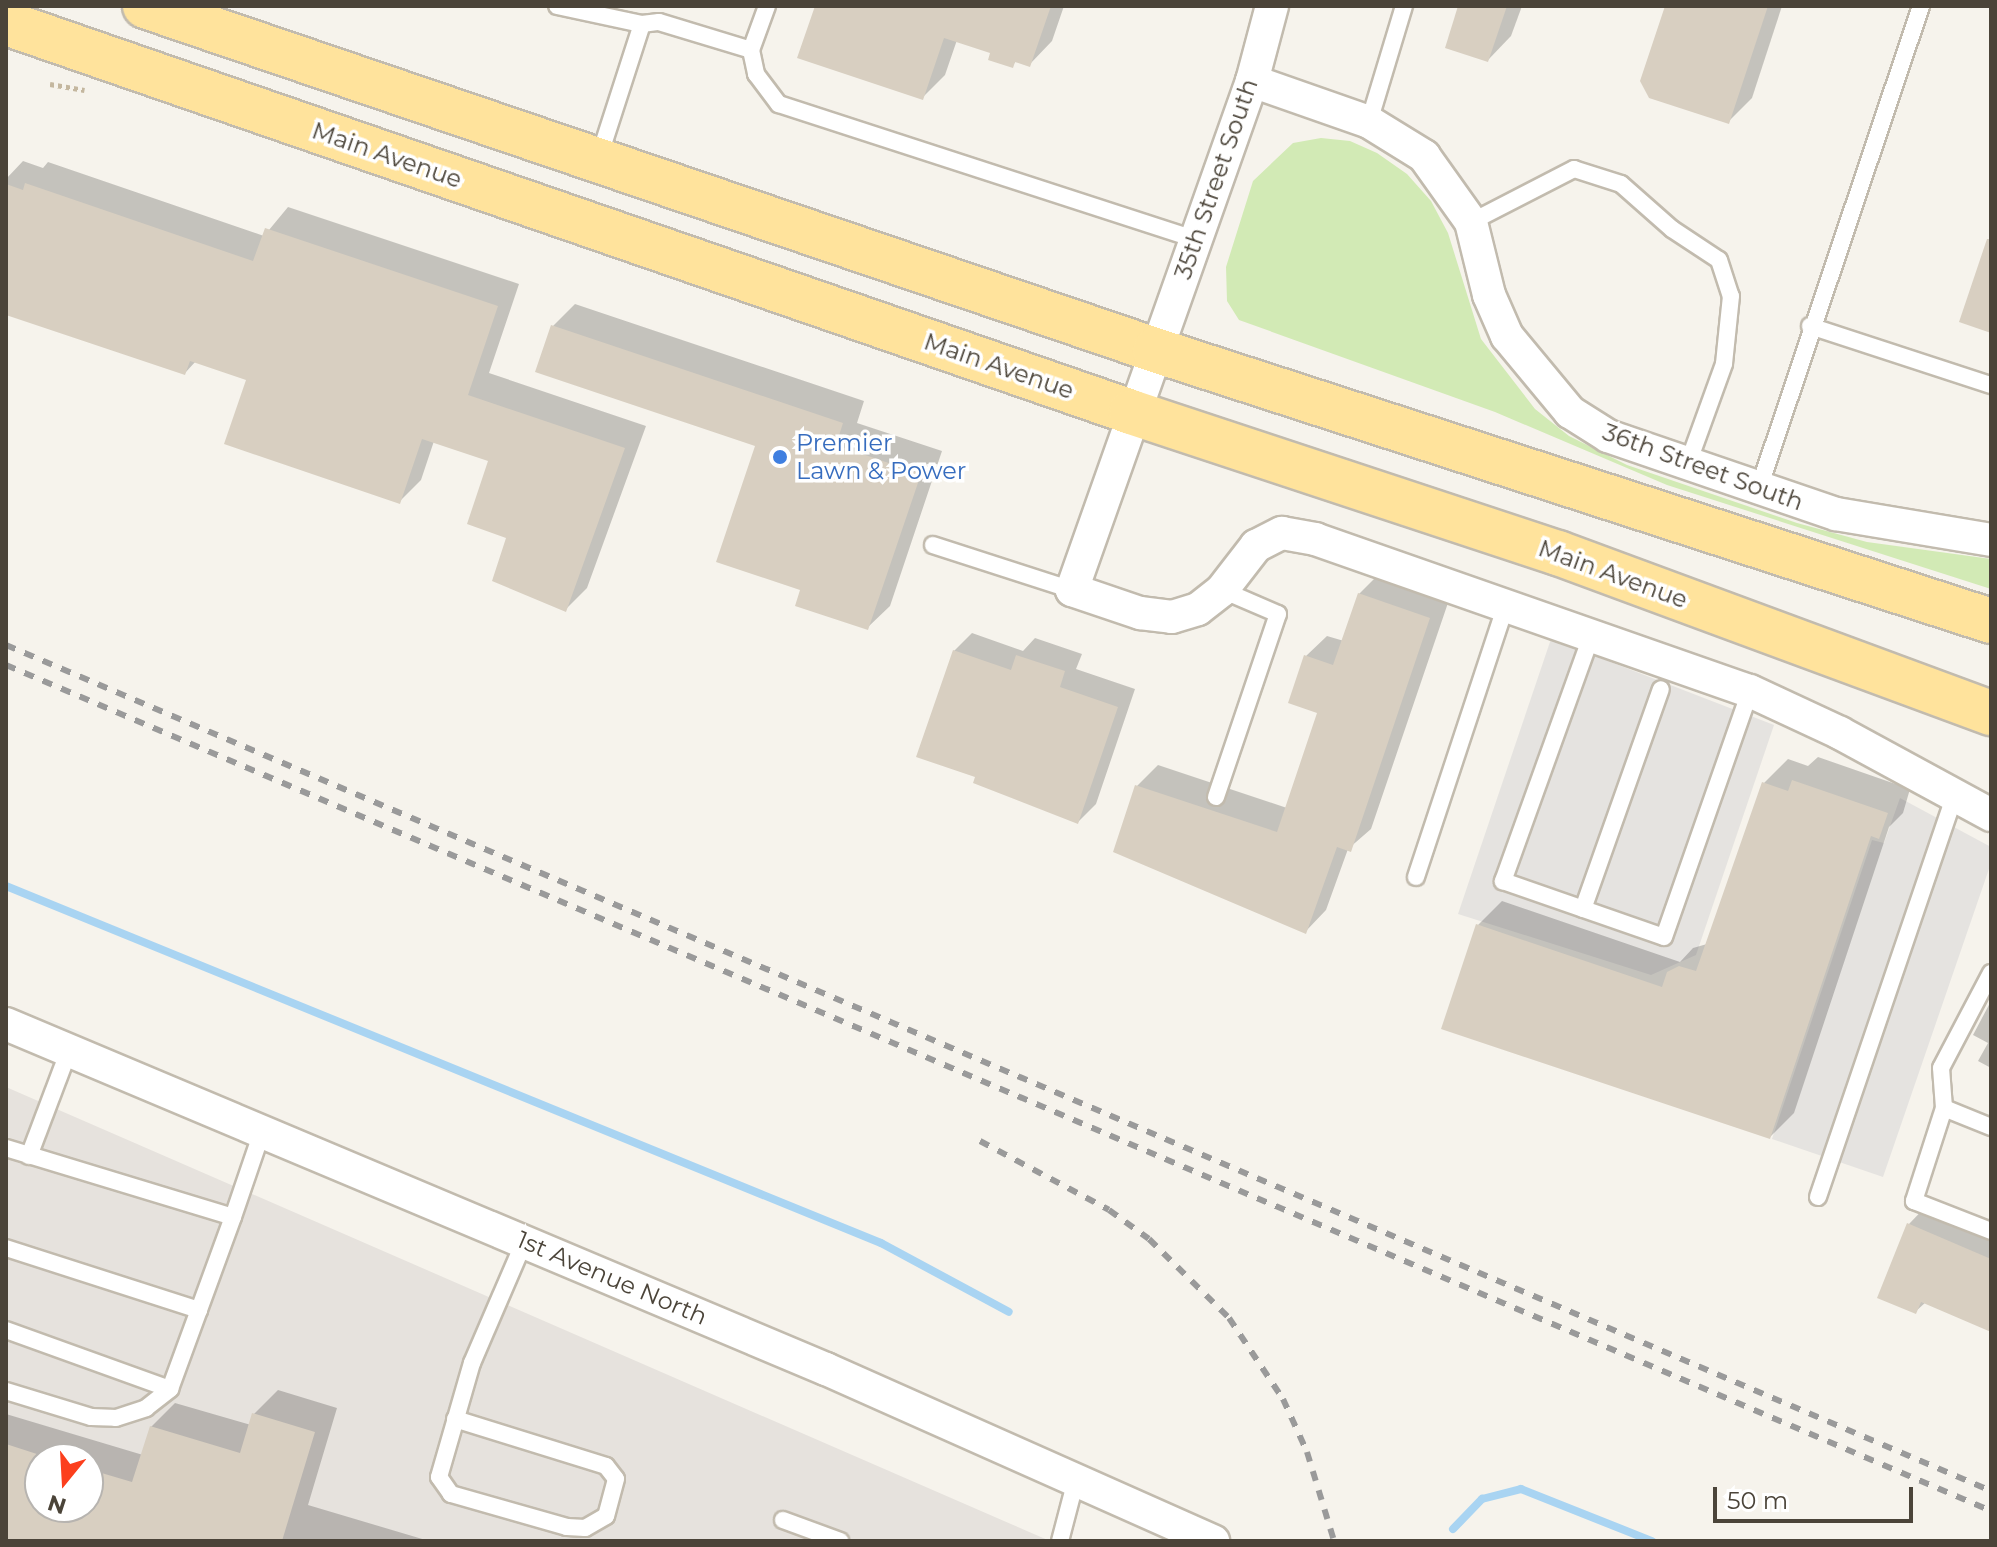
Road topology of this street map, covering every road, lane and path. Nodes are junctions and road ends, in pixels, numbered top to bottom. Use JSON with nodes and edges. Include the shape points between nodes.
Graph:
{"nodes":[{"id":1,"x":145,"y":6,"type":"edge"},
{"id":2,"x":557,"y":6,"type":"edge"},
{"id":3,"x":767,"y":6,"type":"edge"},
{"id":4,"x":1272,"y":6,"type":"edge"},
{"id":5,"x":1404,"y":6,"type":"edge"},
{"id":6,"x":1921,"y":6,"type":"edge"},
{"id":7,"x":18,"y":19,"type":"edge"},
{"id":8,"x":642,"y":24,"type":"junction"},
{"id":9,"x":751,"y":50,"type":"junction"},
{"id":10,"x":1252,"y":81,"type":"junction"},
{"id":11,"x":1369,"y":122,"type":"junction"},
{"id":12,"x":597,"y":162,"type":"junction"},
{"id":13,"x":1471,"y":222,"type":"junction"},
{"id":14,"x":1195,"y":239,"type":"junction"},
{"id":15,"x":1810,"y":326,"type":"junction"},
{"id":16,"x":1155,"y":350,"type":"junction"},
{"id":17,"x":1991,"y":385,"type":"edge"},
{"id":18,"x":1131,"y":412,"type":"junction"},
{"id":19,"x":1687,"y":466,"type":"junction"},
{"id":20,"x":1759,"y":488,"type":"junction"},
{"id":21,"x":1991,"y":540,"type":"edge"},
{"id":22,"x":933,"y":545,"type":"dead end"},
{"id":23,"x":1072,"y":590,"type":"junction"},
{"id":24,"x":1222,"y":590,"type":"junction"},
{"id":25,"x":1506,"y":605,"type":"junction"},
{"id":26,"x":1991,"y":621,"type":"edge"},
{"id":27,"x":1592,"y":634,"type":"junction"},
{"id":28,"x":1661,"y":689,"type":"dead end"},
{"id":29,"x":1750,"y":691,"type":"junction"},
{"id":30,"x":1991,"y":713,"type":"edge"},
{"id":31,"x":1216,"y":797,"type":"dead end"},
{"id":32,"x":1954,"y":797,"type":"junction"},
{"id":33,"x":1991,"y":815,"type":"edge"},
{"id":34,"x":1416,"y":877,"type":"dead end"},
{"id":35,"x":1583,"y":909,"type":"junction"},
{"id":36,"x":1991,"y":974,"type":"edge"},
{"id":37,"x":6,"y":1024,"type":"edge"},
{"id":38,"x":69,"y":1050,"type":"junction"},
{"id":39,"x":1944,"y":1108,"type":"junction"},
{"id":40,"x":1991,"y":1127,"type":"edge"},
{"id":41,"x":262,"y":1132,"type":"junction"},
{"id":42,"x":6,"y":1148,"type":"edge"},
{"id":43,"x":29,"y":1156,"type":"junction"},
{"id":44,"x":1818,"y":1197,"type":"dead end"},
{"id":45,"x":233,"y":1217,"type":"junction"},
{"id":46,"x":1991,"y":1231,"type":"edge"},
{"id":47,"x":524,"y":1242,"type":"junction"},
{"id":48,"x":6,"y":1248,"type":"edge"},
{"id":49,"x":199,"y":1310,"type":"junction"},
{"id":50,"x":6,"y":1330,"type":"edge"},
{"id":51,"x":170,"y":1389,"type":"junction"},
{"id":52,"x":6,"y":1391,"type":"edge"},
{"id":53,"x":455,"y":1419,"type":"junction"},
{"id":54,"x":1076,"y":1480,"type":"junction"},
{"id":55,"x":783,"y":1520,"type":"dead end"},
{"id":56,"x":800,"y":1534,"type":"edge"},
{"id":57,"x":840,"y":1541,"type":"edge"},
{"id":58,"x":1060,"y":1541,"type":"edge"},
{"id":59,"x":1213,"y":1541,"type":"edge"}],
"edges":[{"from":1,"to":12,"type":"main road"},
{"from":2,"to":8,"type":"lane"},
{"from":3,"to":9,"type":"lane"},
{"from":4,"to":10,"type":"street","name":"35th Street South"},
{"from":5,"to":11,"type":"lane"},
{"from":6,"to":15,"type":"lane"},
{"from":7,"to":18,"type":"main road","name":"Main Avenue"},
{"from":8,"to":9,"type":"lane","via":[[670,25]]},
{"from":8,"to":12,"type":"lane"},
{"from":9,"to":14,"type":"lane","via":[[756,74],[779,104],[794,111]]},
{"from":10,"to":11,"type":"street","name":"36th Street South"},
{"from":10,"to":14,"type":"street","name":"35th Street South"},
{"from":11,"to":13,"type":"street","name":"36th Street South","via":[[1424,156]]},
{"from":12,"to":16,"type":"main road"},
{"from":13,"to":19,"type":"street","name":"36th Street South","via":[[1489,295],[1507,336],[1539,382],[1570,412],[1608,436]]},
{"from":13,"to":19,"type":"lane","via":[[1574,169],[1621,184],[1672,229],[1719,260],[1731,296],[1724,364]]},
{"from":14,"to":16,"type":"street","name":"35th Street South"},
{"from":15,"to":17,"type":"lane"},
{"from":15,"to":20,"type":"lane"},
{"from":16,"to":18,"type":"street","name":"35th Street South"},
{"from":16,"to":26,"type":"main road"},
{"from":18,"to":23,"type":"street","name":"35th Street South"},
{"from":18,"to":30,"type":"main road","name":"Main Avenue","via":[[1558,553]]},
{"from":19,"to":20,"type":"street","name":"36th Street South"},
{"from":20,"to":21,"type":"street","name":"36th Street South","via":[[1836,514]]},
{"from":22,"to":23,"type":"lane"},
{"from":23,"to":24,"type":"street","via":[[1140,613],[1172,617],[1198,609]]},
{"from":24,"to":25,"type":"street","via":[[1256,546],[1282,533]]},
{"from":24,"to":31,"type":"lane","via":[[1278,614]]},
{"from":25,"to":27,"type":"street"},
{"from":25,"to":34,"type":"lane"},
{"from":27,"to":29,"type":"street"},
{"from":27,"to":35,"type":"lane","via":[[1503,881]]},
{"from":28,"to":35,"type":"lane"},
{"from":29,"to":32,"type":"street","via":[[1840,733]]},
{"from":29,"to":35,"type":"lane","via":[[1664,937]]},
{"from":32,"to":33,"type":"street"},
{"from":32,"to":44,"type":"lane"},
{"from":36,"to":39,"type":"lane","via":[[1941,1068]]},
{"from":37,"to":38,"type":"street","name":"1st Avenue North"},
{"from":38,"to":41,"type":"street","name":"1st Avenue North"},
{"from":38,"to":43,"type":"lane"},
{"from":39,"to":40,"type":"lane"},
{"from":39,"to":46,"type":"lane","via":[[1914,1201]]},
{"from":41,"to":45,"type":"lane"},
{"from":41,"to":47,"type":"street","name":"1st Avenue North"},
{"from":42,"to":43,"type":"lane"},
{"from":43,"to":45,"type":"lane"},
{"from":45,"to":49,"type":"lane"},
{"from":47,"to":53,"type":"lane","via":[[472,1363]]},
{"from":47,"to":54,"type":"street","name":"1st Avenue North"},
{"from":48,"to":49,"type":"lane"},
{"from":49,"to":51,"type":"lane"},
{"from":50,"to":51,"type":"lane"},
{"from":51,"to":52,"type":"lane","via":[[146,1408],[116,1418],[91,1417]]},
{"from":53,"to":53,"type":"lane","via":[[439,1477],[451,1494],[567,1527],[585,1528],[606,1516],[616,1479],[606,1466]]},
{"from":54,"to":58,"type":"lane"},
{"from":54,"to":59,"type":"street","name":"1st Avenue North"},
{"from":55,"to":56,"type":"lane"},
{"from":56,"to":57,"type":"lane"}]}
